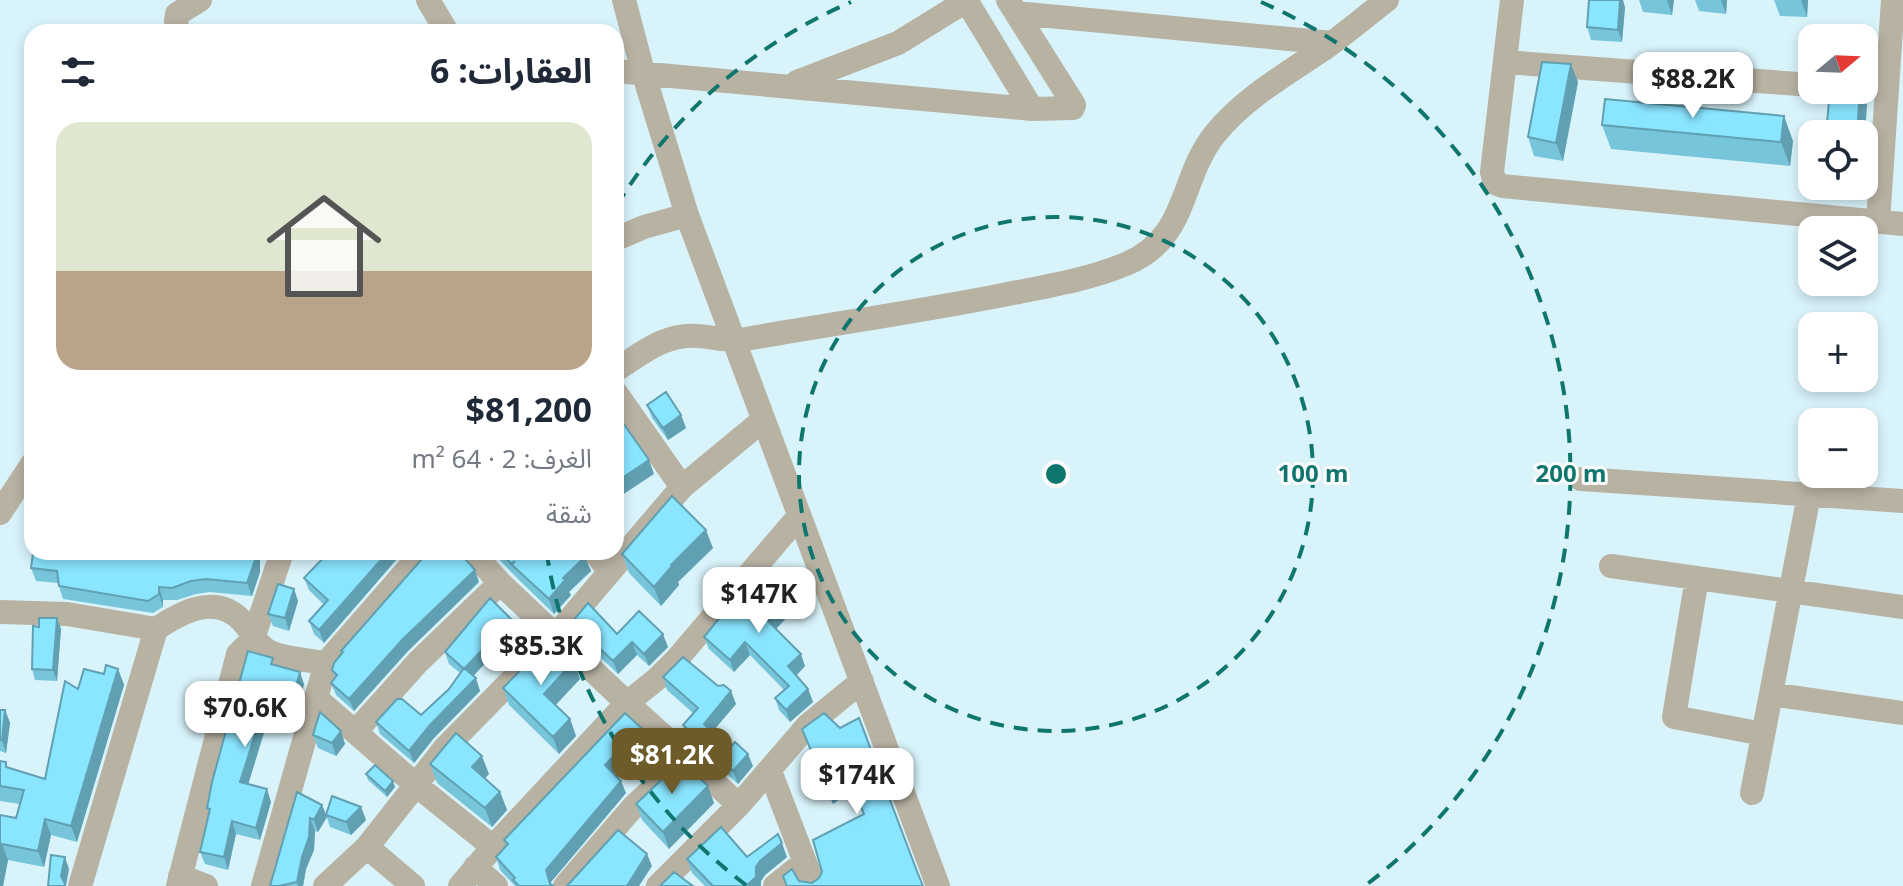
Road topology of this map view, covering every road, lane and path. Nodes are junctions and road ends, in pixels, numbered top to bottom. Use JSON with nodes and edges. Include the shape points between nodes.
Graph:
{"nodes":[{"id":1,"x":200,"y":0,"type":"edge"},
{"id":2,"x":428,"y":0,"type":"edge"},
{"id":3,"x":624,"y":0,"type":"edge"},
{"id":4,"x":966,"y":0,"type":"edge"},
{"id":5,"x":1387,"y":0,"type":"edge"},
{"id":6,"x":1512,"y":0,"type":"edge"},
{"id":7,"x":1893,"y":0,"type":"edge"},
{"id":8,"x":1012,"y":7,"type":"edge"},
{"id":9,"x":179,"y":24,"type":"edge"},
{"id":10,"x":442,"y":24,"type":"edge"},
{"id":11,"x":1332,"y":43,"type":"junction"},
{"id":12,"x":1505,"y":62,"type":"junction"},
{"id":13,"x":624,"y":71,"type":"edge"},
{"id":14,"x":643,"y":72,"type":"junction"},
{"id":15,"x":1878,"y":75,"type":"edge"},
{"id":16,"x":1798,"y":84,"type":"edge"},
{"id":17,"x":787,"y":85,"type":"junction"},
{"id":18,"x":1875,"y":104,"type":"edge"},
{"id":19,"x":1032,"y":109,"type":"junction"},
{"id":20,"x":687,"y":215,"type":"junction"},
{"id":21,"x":1815,"y":216,"type":"edge"},
{"id":22,"x":1878,"y":216,"type":"edge"},
{"id":23,"x":1878,"y":222,"type":"edge"},
{"id":24,"x":1903,"y":224,"type":"edge"},
{"id":25,"x":624,"y":236,"type":"edge"},
{"id":26,"x":733,"y":341,"type":"junction"},
{"id":27,"x":624,"y":365,"type":"edge"},
{"id":28,"x":624,"y":404,"type":"edge"},
{"id":29,"x":763,"y":420,"type":"junction"},
{"id":30,"x":24,"y":476,"type":"edge"},
{"id":31,"x":1581,"y":479,"type":"dead end"},
{"id":32,"x":682,"y":487,"type":"junction"},
{"id":33,"x":1809,"y":495,"type":"junction"},
{"id":34,"x":1903,"y":501,"type":"edge"},
{"id":35,"x":0,"y":513,"type":"edge"},
{"id":36,"x":799,"y":516,"type":"junction"},
{"id":37,"x":624,"y":541,"type":"edge"},
{"id":38,"x":279,"y":560,"type":"edge"},
{"id":39,"x":416,"y":560,"type":"edge"},
{"id":40,"x":479,"y":560,"type":"edge"},
{"id":41,"x":602,"y":562,"type":"edge"},
{"id":42,"x":1611,"y":566,"type":"dead end"},
{"id":43,"x":1697,"y":578,"type":"junction"},
{"id":44,"x":500,"y":583,"type":"junction"},
{"id":45,"x":1792,"y":591,"type":"junction"},
{"id":46,"x":1903,"y":607,"type":"edge"},
{"id":47,"x":0,"y":612,"type":"edge"},
{"id":48,"x":156,"y":629,"type":"junction"},
{"id":49,"x":557,"y":634,"type":"junction"},
{"id":50,"x":253,"y":639,"type":"junction"},
{"id":51,"x":326,"y":663,"type":"junction"},
{"id":52,"x":862,"y":681,"type":"junction"},
{"id":53,"x":1771,"y":694,"type":"junction"},
{"id":54,"x":316,"y":698,"type":"junction"},
{"id":55,"x":627,"y":703,"type":"junction"},
{"id":56,"x":1903,"y":713,"type":"edge"},
{"id":57,"x":356,"y":731,"type":"junction"},
{"id":58,"x":1763,"y":734,"type":"junction"},
{"id":59,"x":685,"y":759,"type":"junction"},
{"id":60,"x":770,"y":771,"type":"junction"},
{"id":61,"x":416,"y":785,"type":"junction"},
{"id":62,"x":1752,"y":793,"type":"dead end"},
{"id":63,"x":739,"y":805,"type":"junction"},
{"id":64,"x":367,"y":847,"type":"junction"},
{"id":65,"x":493,"y":847,"type":"junction"},
{"id":66,"x":804,"y":863,"type":"junction"},
{"id":67,"x":468,"y":876,"type":"edge"},
{"id":68,"x":179,"y":881,"type":"edge"},
{"id":69,"x":80,"y":886,"type":"edge"},
{"id":70,"x":206,"y":886,"type":"edge"},
{"id":71,"x":263,"y":886,"type":"edge"},
{"id":72,"x":325,"y":886,"type":"edge"},
{"id":73,"x":413,"y":886,"type":"edge"},
{"id":74,"x":496,"y":886,"type":"edge"},
{"id":75,"x":565,"y":886,"type":"edge"},
{"id":76,"x":658,"y":886,"type":"edge"},
{"id":77,"x":775,"y":886,"type":"edge"},
{"id":78,"x":814,"y":886,"type":"edge"},
{"id":79,"x":938,"y":886,"type":"edge"}],
"edges":[{"from":1,"to":9,"type":"street","via":[[177,14]]},
{"from":2,"to":10,"type":"street"},
{"from":3,"to":14,"type":"street"},
{"from":4,"to":17,"type":"street","via":[[898,43]]},
{"from":4,"to":19,"type":"street"},
{"from":5,"to":11,"type":"street"},
{"from":6,"to":12,"type":"street"},
{"from":7,"to":15,"type":"street"},
{"from":8,"to":11,"type":"street"},
{"from":8,"to":19,"type":"street","via":[[1074,105]]},
{"from":11,"to":26,"type":"street","via":[[1266,88],[1216,132],[1200,155],[1179,214],[1163,239],[1125,265],[971,302]]},
{"from":12,"to":16,"type":"street"},
{"from":12,"to":21,"type":"street","via":[[1495,183]]},
{"from":13,"to":14,"type":"street"},
{"from":14,"to":17,"type":"street"},
{"from":14,"to":20,"type":"street"},
{"from":17,"to":19,"type":"street"},
{"from":18,"to":22,"type":"street"},
{"from":20,"to":25,"type":"street"},
{"from":20,"to":26,"type":"street"},
{"from":23,"to":24,"type":"street"},
{"from":26,"to":27,"type":"street","via":[[678,337]]},
{"from":26,"to":29,"type":"street"},
{"from":28,"to":32,"type":"street"},
{"from":29,"to":32,"type":"street"},
{"from":29,"to":36,"type":"street"},
{"from":30,"to":35,"type":"street"},
{"from":31,"to":33,"type":"street"},
{"from":32,"to":37,"type":"street"},
{"from":33,"to":34,"type":"street"},
{"from":33,"to":45,"type":"street"},
{"from":36,"to":52,"type":"street"},
{"from":36,"to":55,"type":"street","via":[[677,659]]},
{"from":38,"to":50,"type":"street"},
{"from":39,"to":51,"type":"street"},
{"from":40,"to":44,"type":"street"},
{"from":41,"to":49,"type":"street"},
{"from":42,"to":43,"type":"street"},
{"from":43,"to":45,"type":"street"},
{"from":43,"to":58,"type":"street","via":[[1674,717]]},
{"from":44,"to":49,"type":"street"},
{"from":44,"to":57,"type":"street"},
{"from":45,"to":46,"type":"street"},
{"from":45,"to":53,"type":"street"},
{"from":47,"to":48,"type":"street","via":[[67,614]]},
{"from":48,"to":50,"type":"street","via":[[183,612],[218,607],[241,620]]},
{"from":48,"to":69,"type":"street"},
{"from":49,"to":55,"type":"street"},
{"from":49,"to":61,"type":"street","via":[[445,748]]},
{"from":50,"to":51,"type":"street","via":[[269,651]]},
{"from":50,"to":68,"type":"street","via":[[238,654]]},
{"from":51,"to":54,"type":"street"},
{"from":52,"to":60,"type":"street","via":[[808,725]]},
{"from":52,"to":79,"type":"street"},
{"from":53,"to":56,"type":"street"},
{"from":53,"to":58,"type":"street"},
{"from":54,"to":57,"type":"street"},
{"from":54,"to":71,"type":"street"},
{"from":55,"to":59,"type":"street"},
{"from":55,"to":65,"type":"street"},
{"from":57,"to":61,"type":"street"},
{"from":58,"to":62,"type":"street"},
{"from":59,"to":63,"type":"street"},
{"from":59,"to":75,"type":"street","via":[[634,806]]},
{"from":60,"to":63,"type":"street"},
{"from":60,"to":66,"type":"street"},
{"from":61,"to":64,"type":"street"},
{"from":61,"to":65,"type":"street"},
{"from":63,"to":76,"type":"street"},
{"from":64,"to":72,"type":"street"},
{"from":64,"to":73,"type":"street"},
{"from":65,"to":67,"type":"street"},
{"from":66,"to":77,"type":"street"},
{"from":66,"to":78,"type":"street"},
{"from":67,"to":74,"type":"street"},
{"from":68,"to":70,"type":"street"}]}
